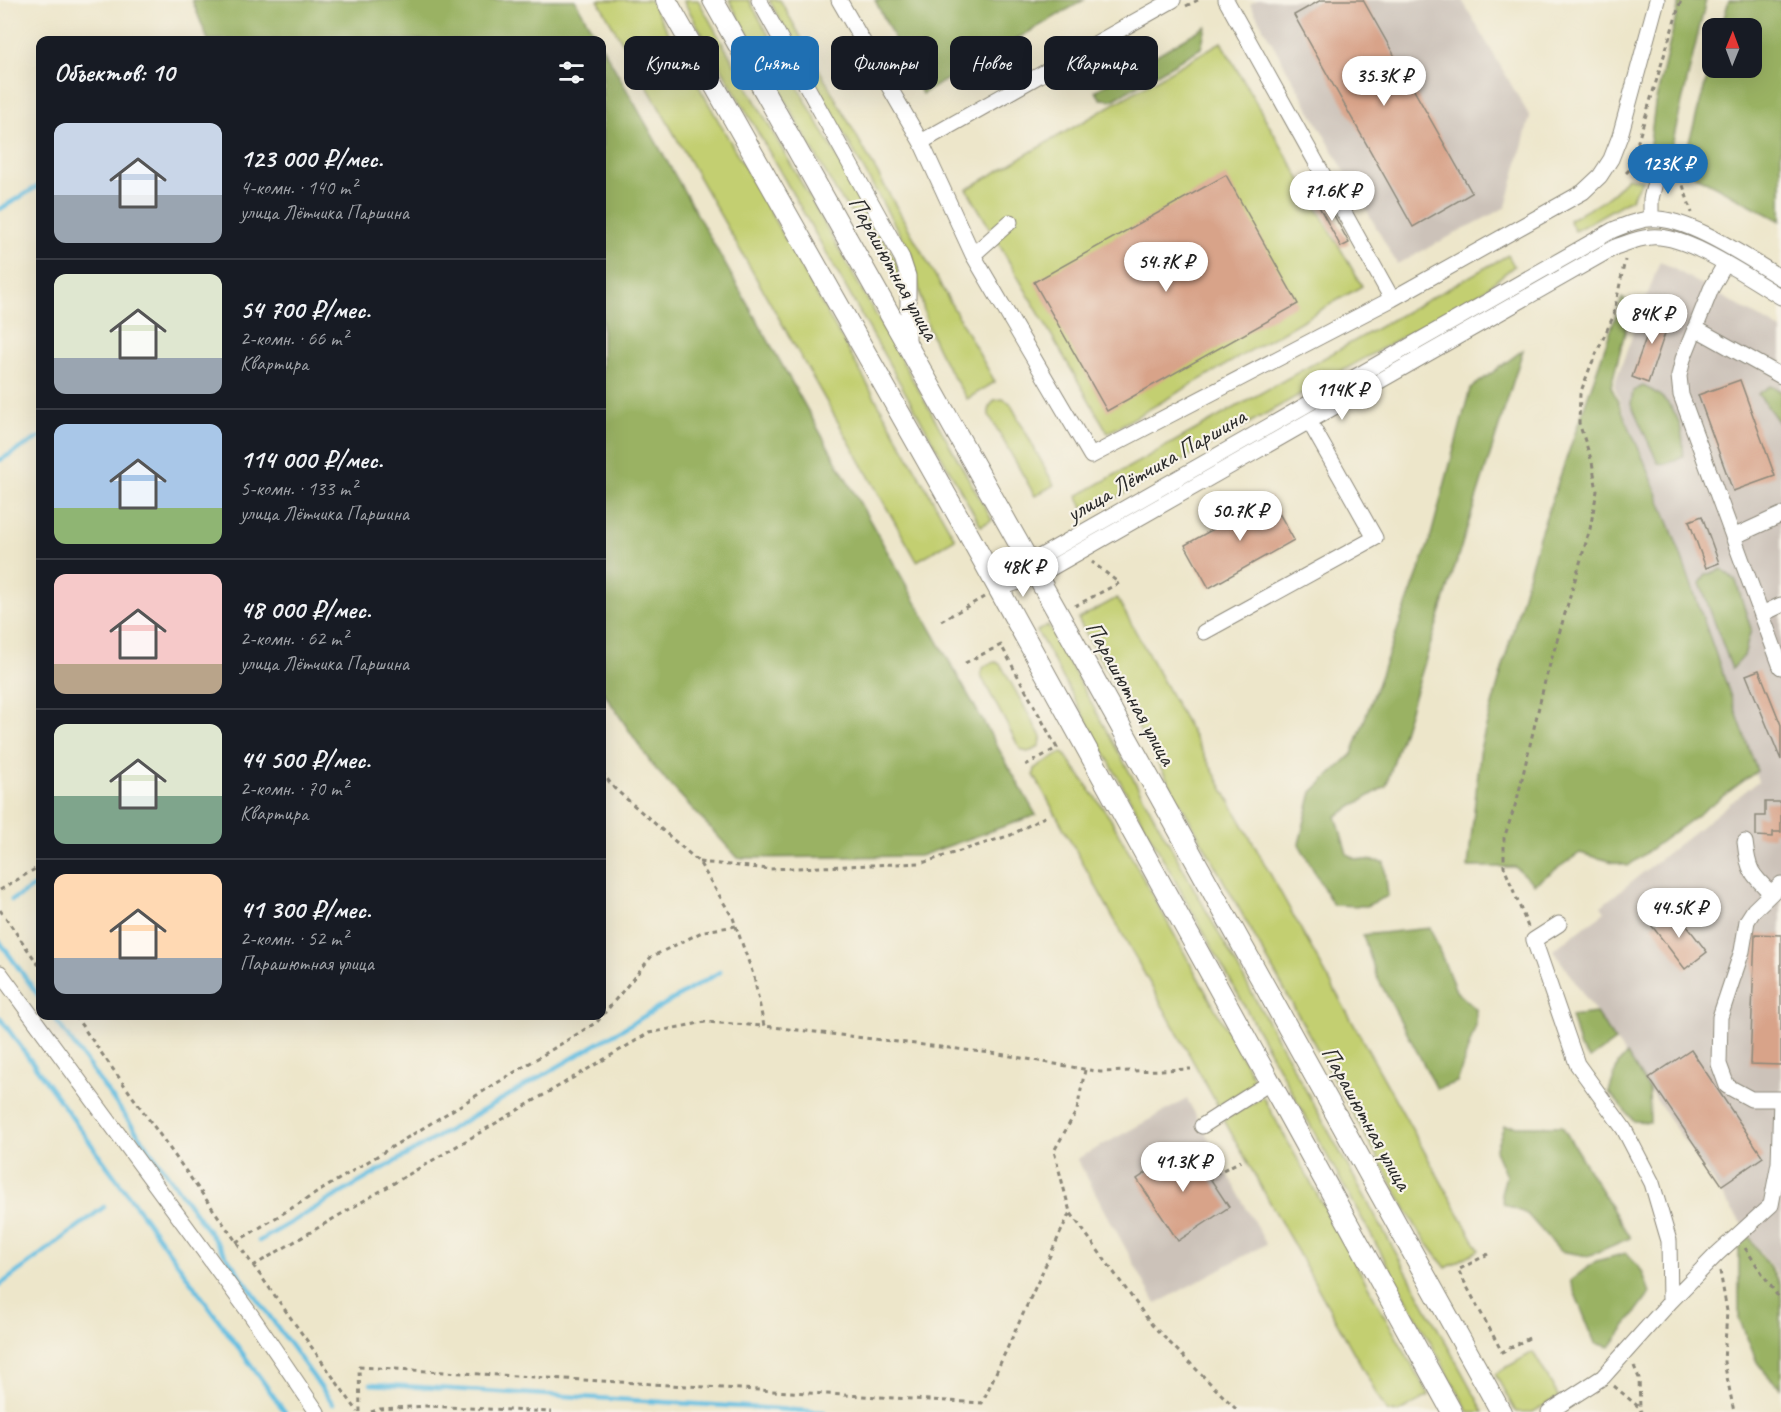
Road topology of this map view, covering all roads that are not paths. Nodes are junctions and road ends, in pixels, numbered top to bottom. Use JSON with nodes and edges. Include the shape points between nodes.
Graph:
{"nodes":[{"id":1,"x":666,"y":0,"type":"edge"},
{"id":2,"x":713,"y":0,"type":"edge"},
{"id":3,"x":759,"y":0,"type":"edge"},
{"id":4,"x":839,"y":0,"type":"edge"},
{"id":5,"x":1173,"y":0,"type":"edge"},
{"id":6,"x":1226,"y":0,"type":"edge"},
{"id":7,"x":1658,"y":0,"type":"edge"},
{"id":8,"x":921,"y":142,"type":"junction"},
{"id":9,"x":1658,"y":165,"type":"road end"},
{"id":10,"x":1651,"y":219,"type":"junction"},
{"id":11,"x":1010,"y":222,"type":"dead end"},
{"id":12,"x":973,"y":255,"type":"junction"},
{"id":13,"x":1725,"y":264,"type":"junction"},
{"id":14,"x":1781,"y":278,"type":"edge"},
{"id":15,"x":1781,"y":297,"type":"edge"},
{"id":16,"x":1392,"y":298,"type":"junction"},
{"id":17,"x":1695,"y":328,"type":"junction"},
{"id":18,"x":908,"y":345,"type":"junction"},
{"id":19,"x":1781,"y":376,"type":"edge"},
{"id":20,"x":1309,"y":421,"type":"junction"},
{"id":21,"x":1781,"y":515,"type":"edge"},
{"id":22,"x":1733,"y":537,"type":"junction"},
{"id":23,"x":1033,"y":570,"type":"junction"},
{"id":24,"x":998,"y":589,"type":"junction"},
{"id":25,"x":1781,"y":605,"type":"edge"},
{"id":26,"x":1762,"y":614,"type":"junction"},
{"id":27,"x":1204,"y":632,"type":"dead end"},
{"id":28,"x":1781,"y":667,"type":"edge"},
{"id":29,"x":1745,"y":842,"type":"dead end"},
{"id":30,"x":1776,"y":889,"type":"edge"},
{"id":31,"x":1559,"y":924,"type":"dead end"},
{"id":32,"x":0,"y":973,"type":"edge"},
{"id":33,"x":1271,"y":1082,"type":"junction"},
{"id":34,"x":1781,"y":1100,"type":"edge"},
{"id":35,"x":1202,"y":1126,"type":"dead end"},
{"id":36,"x":1776,"y":1205,"type":"edge"},
{"id":37,"x":1670,"y":1302,"type":"junction"},
{"id":38,"x":317,"y":1412,"type":"edge"},
{"id":39,"x":1452,"y":1412,"type":"edge"},
{"id":40,"x":1501,"y":1412,"type":"edge"},
{"id":41,"x":1549,"y":1412,"type":"edge"}],
"edges":[{"from":1,"to":24,"type":"main road"},
{"from":2,"to":18,"type":"main road","name":"Парашютная улица"},
{"from":3,"to":18,"type":"street","via":[[902,258],[908,276]]},
{"from":4,"to":8,"type":"street"},
{"from":5,"to":8,"type":"street"},
{"from":6,"to":16,"type":"street"},
{"from":7,"to":16,"type":"street","via":[[1620,136],[1600,176],[1583,192]]},
{"from":8,"to":12,"type":"street"},
{"from":9,"to":10,"type":"street"},
{"from":10,"to":14,"type":"street","via":[[1695,230]]},
{"from":10,"to":23,"type":"street","name":"улица Лётчика Паршина","via":[[1613,230]]},
{"from":11,"to":12,"type":"street"},
{"from":12,"to":16,"type":"street","via":[[1091,456]]},
{"from":13,"to":15,"type":"street","name":"улица Лётчика Паршина"},
{"from":13,"to":17,"type":"street"},
{"from":13,"to":20,"type":"street","name":"улица Лётчика Паршина","via":[[1670,239],[1653,237],[1615,247]]},
{"from":17,"to":19,"type":"street"},
{"from":17,"to":22,"type":"street","via":[[1679,376],[1681,395]]},
{"from":18,"to":23,"type":"main road","name":"Парашютная улица"},
{"from":20,"to":23,"type":"street","name":"улица Лётчика Паршина"},
{"from":20,"to":27,"type":"street","via":[[1375,538]]},
{"from":21,"to":22,"type":"street"},
{"from":22,"to":26,"type":"street"},
{"from":23,"to":24,"type":"street","name":"улица Лётчика Паршина"},
{"from":23,"to":40,"type":"main road","name":"Парашютная улица"},
{"from":24,"to":33,"type":"main road"},
{"from":25,"to":26,"type":"street"},
{"from":26,"to":28,"type":"street"},
{"from":29,"to":30,"type":"street","via":[[1754,876]]},
{"from":30,"to":34,"type":"street","via":[[1747,921],[1742,951],[1720,1017],[1719,1064],[1727,1086],[1751,1099]]},
{"from":31,"to":37,"type":"street","via":[[1534,940],[1577,1064],[1624,1129],[1652,1183],[1669,1241]]},
{"from":32,"to":38,"type":"street","via":[[251,1315]]},
{"from":33,"to":35,"type":"street"},
{"from":33,"to":39,"type":"main road"},
{"from":34,"to":36,"type":"street"},
{"from":36,"to":37,"type":"street","via":[[1718,1254]]},
{"from":37,"to":41,"type":"street","via":[[1603,1377]]}]}
